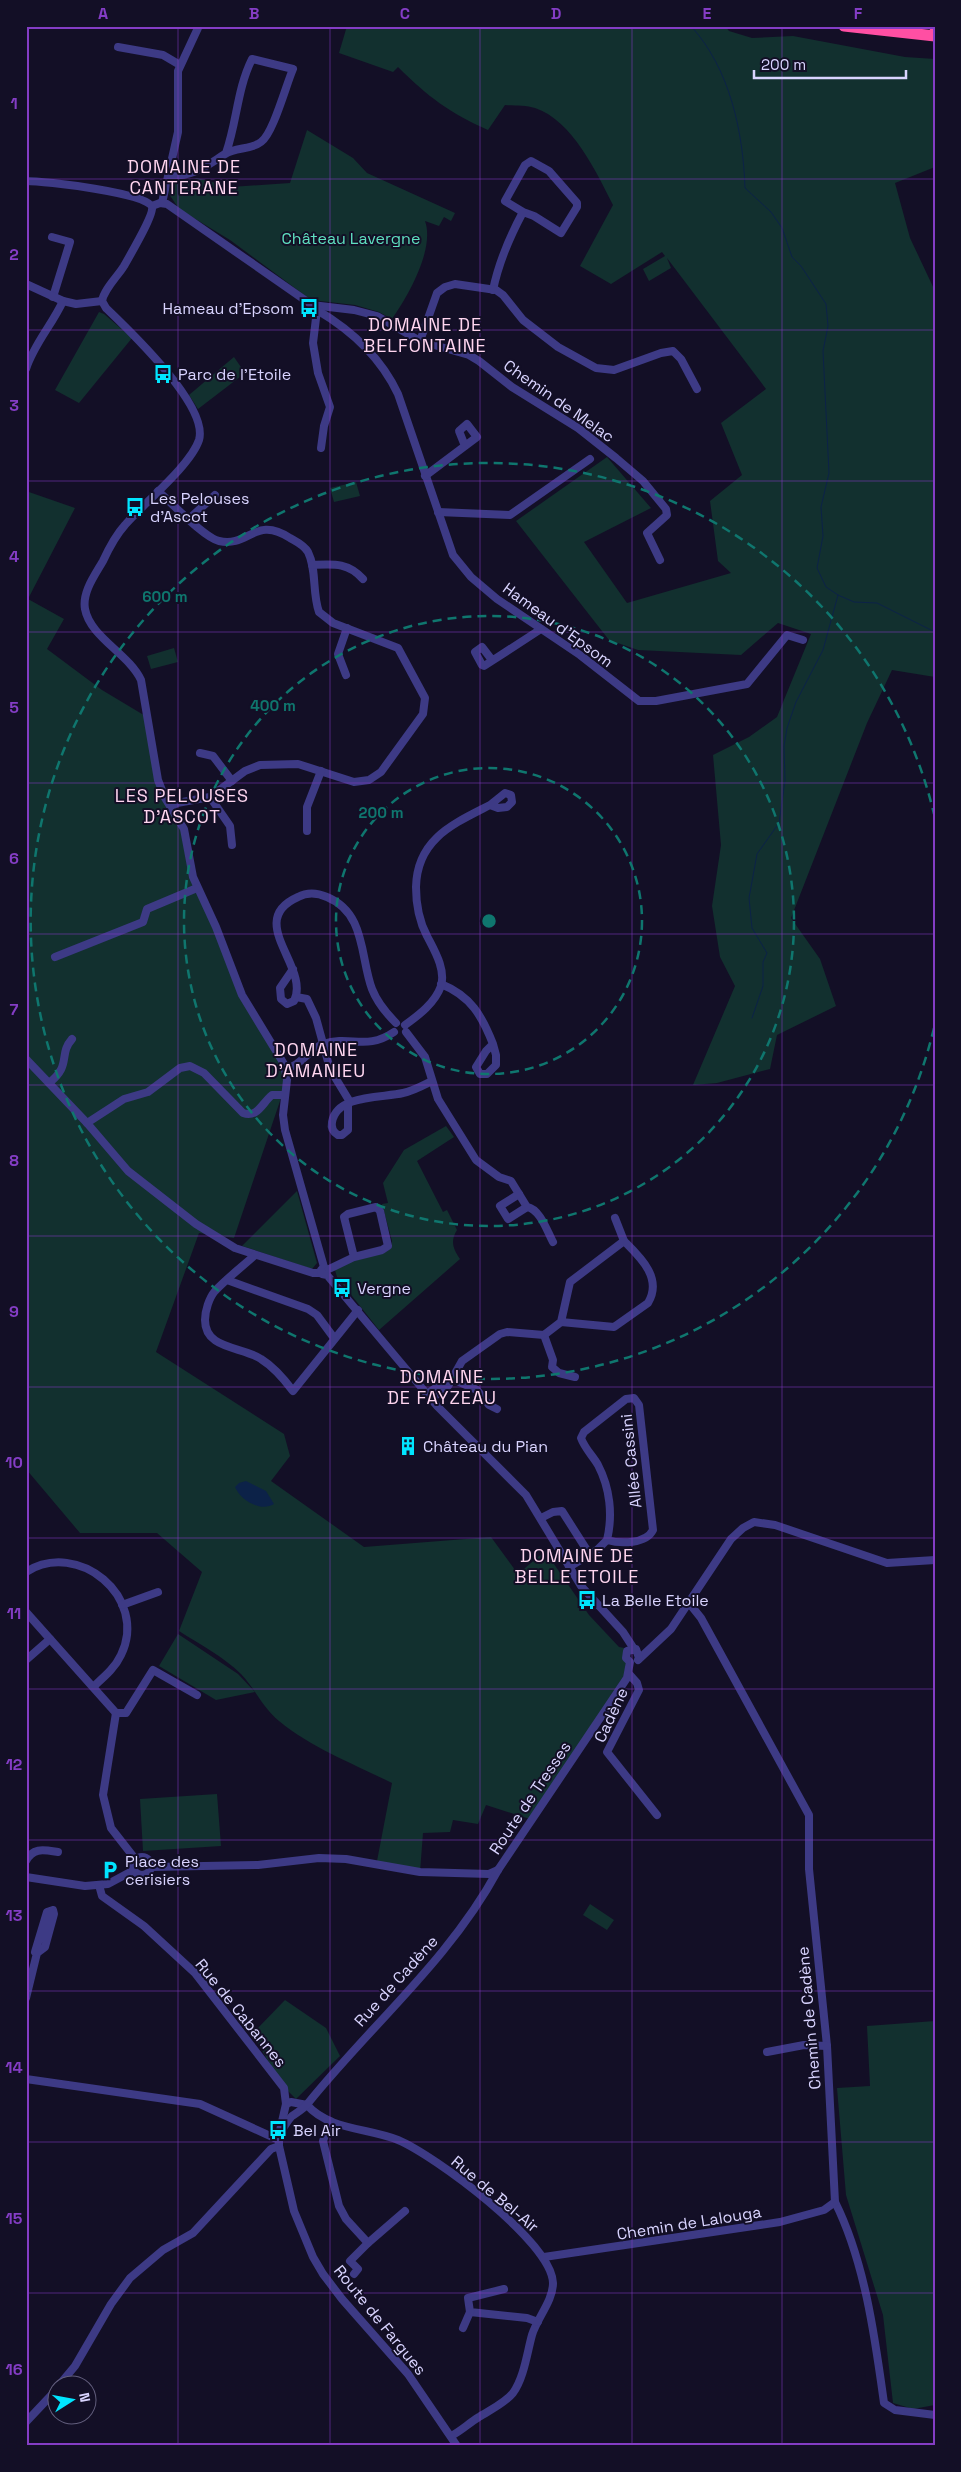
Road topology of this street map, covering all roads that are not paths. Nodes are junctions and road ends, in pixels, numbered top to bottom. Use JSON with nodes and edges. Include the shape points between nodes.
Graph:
{"nodes":[{"id":1,"x":844,"y":26,"type":"edge"},
{"id":2,"x":198,"y":28,"type":"dead end"},
{"id":3,"x":935,"y":36,"type":"edge"},
{"id":4,"x":118,"y":47,"type":"dead end"},
{"id":5,"x":180,"y":65,"type":"junction"},
{"id":6,"x":226,"y":153,"type":"junction"},
{"id":7,"x":170,"y":176,"type":"junction"},
{"id":8,"x":26,"y":181,"type":"edge"},
{"id":9,"x":162,"y":203,"type":"junction"},
{"id":10,"x":152,"y":206,"type":"junction"},
{"id":11,"x":523,"y":212,"type":"junction"},
{"id":12,"x":52,"y":237,"type":"dead end"},
{"id":13,"x":26,"y":284,"type":"edge"},
{"id":14,"x":493,"y":290,"type":"junction"},
{"id":15,"x":53,"y":297,"type":"junction"},
{"id":16,"x":63,"y":301,"type":"junction"},
{"id":17,"x":102,"y":301,"type":"junction"},
{"id":18,"x":317,"y":308,"type":"junction"},
{"id":19,"x":420,"y":341,"type":"junction"},
{"id":20,"x":26,"y":369,"type":"edge"},
{"id":21,"x":697,"y":389,"type":"dead end"},
{"id":22,"x":465,"y":446,"type":"dead end"},
{"id":23,"x":321,"y":448,"type":"dead end"},
{"id":24,"x":590,"y":459,"type":"dead end"},
{"id":25,"x":425,"y":476,"type":"junction"},
{"id":26,"x":158,"y":491,"type":"junction"},
{"id":27,"x":215,"y":495,"type":"dead end"},
{"id":28,"x":438,"y":512,"type":"junction"},
{"id":29,"x":189,"y":519,"type":"junction"},
{"id":30,"x":660,"y":560,"type":"dead end"},
{"id":31,"x":312,"y":565,"type":"junction"},
{"id":32,"x":363,"y":579,"type":"dead end"},
{"id":33,"x":346,"y":628,"type":"junction"},
{"id":34,"x":542,"y":629,"type":"junction"},
{"id":35,"x":803,"y":640,"type":"dead end"},
{"id":36,"x":492,"y":660,"type":"dead end"},
{"id":37,"x":346,"y":674,"type":"dead end"},
{"id":38,"x":200,"y":753,"type":"dead end"},
{"id":39,"x":321,"y":771,"type":"junction"},
{"id":40,"x":232,"y":781,"type":"junction"},
{"id":41,"x":210,"y":797,"type":"junction"},
{"id":42,"x":490,"y":805,"type":"dead end"},
{"id":43,"x":171,"y":807,"type":"junction"},
{"id":44,"x":307,"y":831,"type":"dead end"},
{"id":45,"x":232,"y":845,"type":"dead end"},
{"id":46,"x":197,"y":888,"type":"junction"},
{"id":47,"x":59,"y":958,"type":"dead end"},
{"id":48,"x":293,"y":968,"type":"junction"},
{"id":49,"x":441,"y":984,"type":"junction"},
{"id":50,"x":296,"y":997,"type":"junction"},
{"id":51,"x":396,"y":1024,"type":"junction"},
{"id":52,"x":405,"y":1028,"type":"junction"},
{"id":53,"x":394,"y":1032,"type":"junction"},
{"id":54,"x":72,"y":1039,"type":"dead end"},
{"id":55,"x":493,"y":1044,"type":"dead end"},
{"id":56,"x":323,"y":1045,"type":"junction"},
{"id":57,"x":26,"y":1059,"type":"edge"},
{"id":58,"x":285,"y":1069,"type":"junction"},
{"id":59,"x":432,"y":1081,"type":"junction"},
{"id":60,"x":49,"y":1082,"type":"junction"},
{"id":61,"x":285,"y":1094,"type":"junction"},
{"id":62,"x":87,"y":1123,"type":"junction"},
{"id":63,"x":519,"y":1194,"type":"junction"},
{"id":64,"x":528,"y":1207,"type":"junction"},
{"id":65,"x":614,"y":1218,"type":"dead end"},
{"id":66,"x":624,"y":1241,"type":"junction"},
{"id":67,"x":553,"y":1242,"type":"dead end"},
{"id":68,"x":255,"y":1255,"type":"junction"},
{"id":69,"x":354,"y":1257,"type":"junction"},
{"id":70,"x":326,"y":1271,"type":"junction"},
{"id":71,"x":227,"y":1280,"type":"junction"},
{"id":72,"x":358,"y":1310,"type":"junction"},
{"id":73,"x":561,"y":1322,"type":"junction"},
{"id":74,"x":544,"y":1335,"type":"junction"},
{"id":75,"x":334,"y":1338,"type":"junction"},
{"id":76,"x":575,"y":1377,"type":"dead end"},
{"id":77,"x":453,"y":1379,"type":"junction"},
{"id":78,"x":430,"y":1396,"type":"junction"},
{"id":79,"x":498,"y":1409,"type":"dead end"},
{"id":80,"x":541,"y":1518,"type":"junction"},
{"id":81,"x":607,"y":1540,"type":"junction"},
{"id":82,"x":590,"y":1555,"type":"junction"},
{"id":83,"x":935,"y":1560,"type":"edge"},
{"id":84,"x":569,"y":1568,"type":"junction"},
{"id":85,"x":26,"y":1572,"type":"edge"},
{"id":86,"x":158,"y":1592,"type":"dead end"},
{"id":87,"x":690,"y":1603,"type":"junction"},
{"id":88,"x":122,"y":1605,"type":"junction"},
{"id":89,"x":26,"y":1612,"type":"edge"},
{"id":90,"x":50,"y":1639,"type":"junction"},
{"id":91,"x":634,"y":1655,"type":"junction"},
{"id":92,"x":26,"y":1660,"type":"edge"},
{"id":93,"x":629,"y":1674,"type":"junction"},
{"id":94,"x":94,"y":1686,"type":"junction"},
{"id":95,"x":197,"y":1696,"type":"dead end"},
{"id":96,"x":116,"y":1713,"type":"junction"},
{"id":97,"x":657,"y":1814,"type":"dead end"},
{"id":98,"x":58,"y":1852,"type":"dead end"},
{"id":99,"x":136,"y":1860,"type":"junction"},
{"id":100,"x":26,"y":1861,"type":"edge"},
{"id":101,"x":151,"y":1867,"type":"junction"},
{"id":102,"x":134,"y":1870,"type":"junction"},
{"id":103,"x":498,"y":1870,"type":"junction"},
{"id":104,"x":26,"y":1877,"type":"edge"},
{"id":105,"x":99,"y":1885,"type":"junction"},
{"id":106,"x":26,"y":1949,"type":"edge"},
{"id":107,"x":36,"y":1953,"type":"junction"},
{"id":108,"x":26,"y":1998,"type":"edge"},
{"id":109,"x":827,"y":2046,"type":"junction"},
{"id":110,"x":767,"y":2052,"type":"dead end"},
{"id":111,"x":26,"y":2079,"type":"edge"},
{"id":112,"x":286,"y":2104,"type":"junction"},
{"id":113,"x":307,"y":2105,"type":"junction"},
{"id":114,"x":295,"y":2111,"type":"junction"},
{"id":115,"x":284,"y":2113,"type":"junction"},
{"id":116,"x":330,"y":2121,"type":"junction"},
{"id":117,"x":279,"y":2140,"type":"junction"},
{"id":118,"x":835,"y":2202,"type":"junction"},
{"id":119,"x":405,"y":2211,"type":"dead end"},
{"id":120,"x":368,"y":2243,"type":"junction"},
{"id":121,"x":544,"y":2257,"type":"junction"},
{"id":122,"x":354,"y":2274,"type":"dead end"},
{"id":123,"x":504,"y":2289,"type":"dead end"},
{"id":124,"x":470,"y":2312,"type":"junction"},
{"id":125,"x":538,"y":2322,"type":"junction"},
{"id":126,"x":463,"y":2328,"type":"dead end"},
{"id":127,"x":68,"y":2374,"type":"edge"},
{"id":128,"x":48,"y":2399,"type":"edge"},
{"id":129,"x":935,"y":2415,"type":"edge"},
{"id":130,"x":26,"y":2422,"type":"edge"},
{"id":131,"x":450,"y":2436,"type":"junction"},
{"id":132,"x":457,"y":2446,"type":"edge"}],
"edges":[{"from":1,"to":3,"type":"highway"},
{"from":2,"to":5,"type":"street"},
{"from":4,"to":5,"type":"street","via":[[163,55]]},
{"from":5,"to":7,"type":"street","via":[[177,80],[178,132]]},
{"from":6,"to":6,"type":"street","via":[[234,132],[242,82],[252,59],[293,69],[270,132],[251,148]]},
{"from":6,"to":7,"type":"street","via":[[204,170]]},
{"from":7,"to":9,"type":"street"},
{"from":8,"to":10,"type":"street","via":[[53,182],[106,192],[145,200]]},
{"from":9,"to":10,"type":"street"},
{"from":9,"to":18,"type":"street","name":"Hameau d'Epsom"},
{"from":10,"to":17,"type":"street","via":[[153,211]]},
{"from":11,"to":11,"type":"street","via":[[561,232],[577,207],[549,171],[531,161],[525,165],[505,201]]},
{"from":11,"to":14,"type":"street","via":[[506,244]]},
{"from":12,"to":15,"type":"street","via":[[70,242]]},
{"from":13,"to":15,"type":"street"},
{"from":14,"to":19,"type":"street","via":[[455,284],[445,286],[437,293]]},
{"from":14,"to":21,"type":"street","via":[[504,296],[523,320],[544,337],[596,368],[614,370],[672,351],[681,359]]},
{"from":15,"to":16,"type":"street"},
{"from":16,"to":17,"type":"street","via":[[76,304]]},
{"from":16,"to":20,"type":"street","via":[[32,352]]},
{"from":17,"to":26,"type":"street","via":[[166,372],[196,413],[200,426],[196,446]]},
{"from":18,"to":19,"type":"street","name":"Chemin de Melac","via":[[354,310],[377,316]]},
{"from":18,"to":23,"type":"street","via":[[313,343],[318,373],[330,407]]},
{"from":18,"to":25,"type":"street","name":"Hameau d'Epsom","via":[[374,356],[388,372]]},
{"from":19,"to":30,"type":"street","name":"Chemin de Melac","via":[[469,355],[512,387],[578,428],[643,481],[666,509],[667,515],[647,533]]},
{"from":22,"to":25,"type":"street"},
{"from":24,"to":28,"type":"street","via":[[510,515]]},
{"from":25,"to":28,"type":"street","name":"Hameau d'Epsom"},
{"from":26,"to":29,"type":"street"},
{"from":26,"to":43,"type":"street","via":[[114,538],[89,587],[85,604],[93,626],[134,668],[141,680],[156,772]]},
{"from":27,"to":29,"type":"street"},
{"from":28,"to":34,"type":"street","name":"Hameau d'Epsom","via":[[453,555],[471,577]]},
{"from":29,"to":31,"type":"street","via":[[211,539],[225,542],[263,529],[274,529],[305,547]]},
{"from":31,"to":32,"type":"street","via":[[340,563],[355,570]]},
{"from":31,"to":33,"type":"street","via":[[319,612]]},
{"from":33,"to":37,"type":"street","via":[[338,654]]},
{"from":33,"to":39,"type":"street","via":[[398,648],[425,698],[423,714],[381,772],[369,780],[354,782]]},
{"from":34,"to":35,"type":"street","name":"Hameau d'Epsom","via":[[640,701],[656,701],[747,684],[787,636]]},
{"from":34,"to":36,"type":"street"},
{"from":38,"to":40,"type":"street","via":[[213,756]]},
{"from":39,"to":40,"type":"street","via":[[298,764],[266,764],[249,768]]},
{"from":39,"to":44,"type":"street","via":[[307,806]]},
{"from":40,"to":41,"type":"street"},
{"from":41,"to":43,"type":"street"},
{"from":41,"to":45,"type":"street","via":[[230,826]]},
{"from":42,"to":49,"type":"street","via":[[443,832],[421,859],[417,878],[418,908],[440,965]]},
{"from":43,"to":46,"type":"street","via":[[184,829],[189,864]]},
{"from":46,"to":47,"type":"street","via":[[150,908],[143,922]]},
{"from":46,"to":58,"type":"street","via":[[242,995]]},
{"from":48,"to":50,"type":"street","via":[[298,980]]},
{"from":48,"to":50,"type":"street","via":[[279,994],[287,1004]]},
{"from":48,"to":51,"type":"street","via":[[278,939],[277,921],[284,906],[306,894],[335,900],[346,910],[357,929],[372,989]]},
{"from":49,"to":52,"type":"street","via":[[436,996]]},
{"from":49,"to":55,"type":"street","via":[[463,996],[478,1010]]},
{"from":50,"to":56,"type":"street","via":[[307,999]]},
{"from":51,"to":52,"type":"street","via":[[400,1022]]},
{"from":51,"to":53,"type":"street"},
{"from":52,"to":53,"type":"street","via":[[400,1035]]},
{"from":52,"to":59,"type":"street","via":[[425,1057]]},
{"from":53,"to":56,"type":"street","via":[[372,1043],[334,1042]]},
{"from":54,"to":60,"type":"street","via":[[66,1046],[64,1066],[59,1075]]},
{"from":56,"to":58,"type":"street","via":[[312,1050],[298,1065]]},
{"from":56,"to":59,"type":"street","via":[[330,1069],[349,1104],[402,1093]]},
{"from":57,"to":60,"type":"street"},
{"from":58,"to":61,"type":"street"},
{"from":59,"to":63,"type":"street","via":[[447,1116],[476,1160],[511,1182]]},
{"from":60,"to":62,"type":"street"},
{"from":61,"to":62,"type":"street","via":[[272,1095],[257,1111],[243,1113],[204,1073],[190,1066],[180,1068],[148,1092],[124,1099]]},
{"from":61,"to":70,"type":"street","via":[[285,1130]]},
{"from":62,"to":68,"type":"street","via":[[128,1171],[216,1238]]},
{"from":63,"to":64,"type":"street"},
{"from":63,"to":64,"type":"street","via":[[500,1206],[508,1219]]},
{"from":64,"to":67,"type":"street","via":[[539,1216]]},
{"from":65,"to":66,"type":"street"},
{"from":66,"to":73,"type":"street","via":[[570,1282]]},
{"from":66,"to":73,"type":"street","via":[[648,1266],[653,1292],[648,1302],[614,1327]]},
{"from":68,"to":70,"type":"street","via":[[315,1274]]},
{"from":68,"to":71,"type":"street"},
{"from":69,"to":69,"type":"street","via":[[388,1246],[380,1211],[376,1207],[344,1217]]},
{"from":69,"to":70,"type":"street"},
{"from":70,"to":72,"type":"street"},
{"from":71,"to":75,"type":"street","via":[[308,1309],[317,1315]]},
{"from":71,"to":75,"type":"street","via":[[214,1293],[205,1314],[210,1337],[221,1345],[260,1358],[294,1391]]},
{"from":72,"to":75,"type":"street"},
{"from":72,"to":78,"type":"street"},
{"from":73,"to":74,"type":"street"},
{"from":74,"to":76,"type":"street","via":[[553,1360],[552,1367],[559,1373]]},
{"from":74,"to":77,"type":"street","via":[[500,1334],[462,1361]]},
{"from":77,"to":78,"type":"street","via":[[448,1386]]},
{"from":77,"to":79,"type":"street","via":[[477,1390],[489,1405]]},
{"from":78,"to":80,"type":"street","via":[[522,1491]]},
{"from":80,"to":82,"type":"street","via":[[562,1511]]},
{"from":80,"to":84,"type":"street"},
{"from":81,"to":81,"type":"street","name":"Allée Cassini","via":[[639,1542],[653,1530],[639,1405],[634,1398],[626,1399],[584,1432],[581,1438],[598,1465],[608,1491],[610,1519]]},
{"from":81,"to":82,"type":"street"},
{"from":82,"to":84,"type":"street"},
{"from":83,"to":87,"type":"street","via":[[887,1563],[775,1525],[754,1522],[731,1539]]},
{"from":84,"to":91,"type":"street","name":"Route de Tresses","via":[[586,1593],[626,1638]]},
{"from":85,"to":88,"type":"street","via":[[47,1563],[68,1562],[90,1568],[119,1595]]},
{"from":86,"to":88,"type":"street"},
{"from":87,"to":91,"type":"street","via":[[656,1646]]},
{"from":87,"to":109,"type":"street","name":"Chemin de Cadène","via":[[809,1815],[809,1869]]},
{"from":88,"to":94,"type":"street","via":[[127,1636],[122,1654],[114,1668]]},
{"from":89,"to":90,"type":"street"},
{"from":90,"to":92,"type":"street"},
{"from":90,"to":94,"type":"street"},
{"from":91,"to":93,"type":"street","name":"Route de Tresses"},
{"from":93,"to":97,"type":"street","name":"Cadène","via":[[639,1690],[607,1752]]},
{"from":93,"to":103,"type":"street","name":"Route de Tresses"},
{"from":94,"to":96,"type":"street"},
{"from":95,"to":96,"type":"street","via":[[153,1670],[126,1713]]},
{"from":96,"to":99,"type":"street","via":[[103,1794],[111,1828]]},
{"from":98,"to":100,"type":"street","via":[[40,1850],[30,1854]]},
{"from":99,"to":101,"type":"street","via":[[147,1859]]},
{"from":99,"to":102,"type":"street"},
{"from":101,"to":102,"type":"street","via":[[144,1875]]},
{"from":101,"to":103,"type":"street","name":"Route de Tresses","via":[[258,1865],[319,1858],[346,1859],[420,1872],[488,1874]]},
{"from":102,"to":105,"type":"street","via":[[108,1884]]},
{"from":103,"to":113,"type":"street","name":"Rue de Cadène","via":[[440,1956],[337,2067]]},
{"from":104,"to":105,"type":"street","via":[[85,1886]]},
{"from":105,"to":112,"type":"street","name":"Rue de Cabannes","via":[[102,1896],[144,1926],[195,1973],[284,2088]]},
{"from":106,"to":107,"type":"street"},
{"from":107,"to":107,"type":"street","via":[[44,1947],[53,1910],[47,1912]]},
{"from":107,"to":108,"type":"street"},
{"from":109,"to":110,"type":"street","via":[[804,2045]]},
{"from":109,"to":118,"type":"street","name":"Chemin de Cadène"},
{"from":111,"to":117,"type":"street","via":[[200,2104]]},
{"from":112,"to":114,"type":"street"},
{"from":112,"to":115,"type":"street"},
{"from":113,"to":114,"type":"street"},
{"from":113,"to":116,"type":"street","name":"Rue de Bel-Air","via":[[314,2113]]},
{"from":114,"to":115,"type":"street"},
{"from":114,"to":117,"type":"street"},
{"from":115,"to":117,"type":"street"},
{"from":116,"to":120,"type":"street","via":[[323,2142],[339,2206],[346,2219]]},
{"from":116,"to":121,"type":"street","name":"Rue de Bel-Air","via":[[396,2139],[421,2154],[452,2174],[516,2225]]},
{"from":117,"to":127,"type":"street","via":[[193,2233],[163,2250],[130,2278]]},
{"from":117,"to":131,"type":"street","name":"Route de Fargues","via":[[294,2211],[323,2274],[408,2374]]},
{"from":118,"to":121,"type":"street","name":"Chemin de Lalouga","via":[[824,2210],[780,2222]]},
{"from":118,"to":129,"type":"street","name":"Chemin de Cadène","via":[[845,2222],[872,2320],[884,2403],[895,2410]]},
{"from":119,"to":120,"type":"street"},
{"from":120,"to":122,"type":"street","via":[[350,2261],[358,2269]]},
{"from":121,"to":125,"type":"street","name":"Rue de Bel-Air","via":[[553,2283]]},
{"from":123,"to":124,"type":"street","via":[[469,2298]]},
{"from":124,"to":125,"type":"street"},
{"from":124,"to":126,"type":"street"},
{"from":125,"to":131,"type":"street","name":"Rue de Bel-Air","via":[[512,2393]]},
{"from":128,"to":130,"type":"street"},
{"from":131,"to":132,"type":"street","name":"Route de Fargues"}]}
